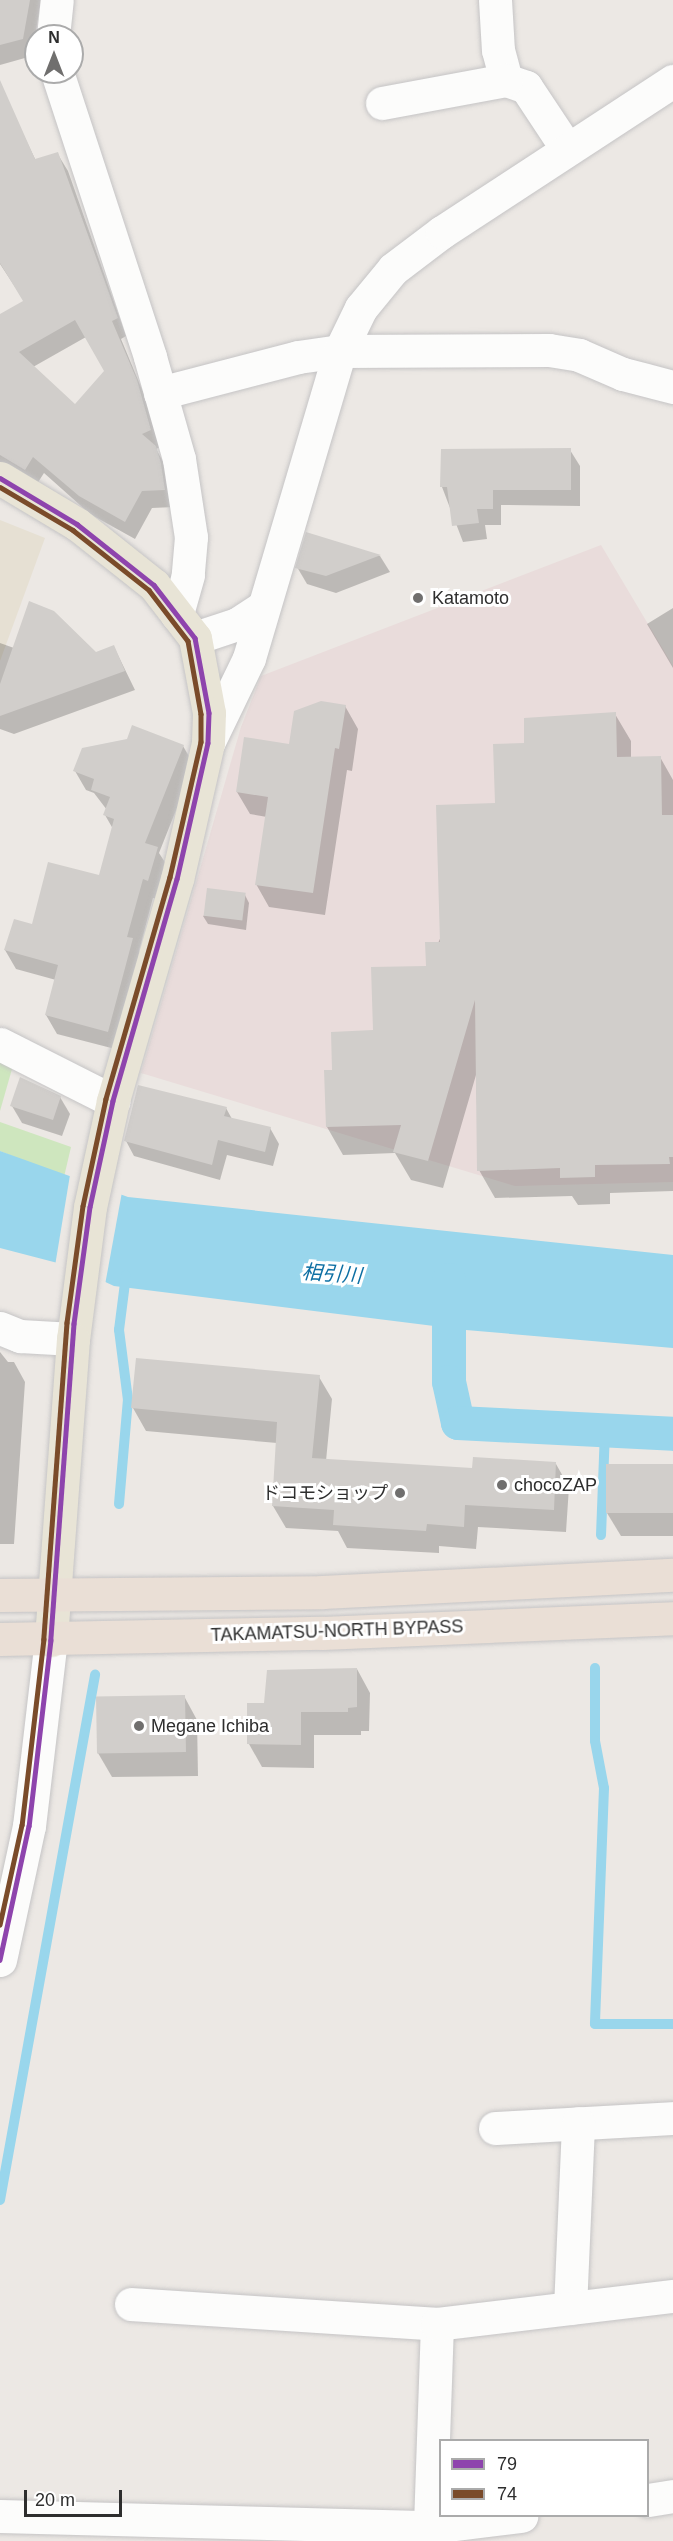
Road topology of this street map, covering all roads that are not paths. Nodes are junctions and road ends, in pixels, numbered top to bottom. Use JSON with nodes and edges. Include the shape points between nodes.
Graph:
{"nodes":[{"id":1,"x":57,"y":0,"type":"edge"},
{"id":2,"x":495,"y":0,"type":"edge"},
{"id":3,"x":54,"y":24,"type":"edge"},
{"id":4,"x":506,"y":80,"type":"junction"},
{"id":5,"x":673,"y":81,"type":"edge"},
{"id":6,"x":61,"y":84,"type":"edge"},
{"id":7,"x":382,"y":103,"type":"dead end"},
{"id":8,"x":567,"y":149,"type":"junction"},
{"id":9,"x":340,"y":351,"type":"junction"},
{"id":10,"x":673,"y":387,"type":"edge"},
{"id":11,"x":160,"y":393,"type":"junction"},
{"id":12,"x":0,"y":478,"type":"edge"},
{"id":13,"x":263,"y":607,"type":"junction"},
{"id":14,"x":186,"y":626,"type":"junction"},
{"id":15,"x":208,"y":743,"type":"junction"},
{"id":16,"x":0,"y":1044,"type":"edge"},
{"id":17,"x":113,"y":1101,"type":"junction"},
{"id":18,"x":0,"y":1328,"type":"edge"},
{"id":19,"x":74,"y":1331,"type":"junction"},
{"id":20,"x":673,"y":1575,"type":"edge"},
{"id":21,"x":54,"y":1594,"type":"junction"},
{"id":22,"x":0,"y":1595,"type":"edge"},
{"id":23,"x":673,"y":1618,"type":"edge"},
{"id":24,"x":0,"y":1639,"type":"edge"},
{"id":25,"x":51,"y":1640,"type":"junction"},
{"id":26,"x":0,"y":1959,"type":"edge"},
{"id":27,"x":673,"y":2118,"type":"edge"},
{"id":28,"x":578,"y":2123,"type":"junction"},
{"id":29,"x":495,"y":2128,"type":"dead end"},
{"id":30,"x":673,"y":2296,"type":"edge"},
{"id":31,"x":131,"y":2304,"type":"dead end"},
{"id":32,"x":570,"y":2308,"type":"junction"},
{"id":33,"x":437,"y":2324,"type":"junction"},
{"id":34,"x":673,"y":2496,"type":"edge"},
{"id":35,"x":649,"y":2500,"type":"edge"},
{"id":36,"x":425,"y":2509,"type":"edge"},
{"id":37,"x":0,"y":2516,"type":"edge"},
{"id":38,"x":522,"y":2517,"type":"edge"},
{"id":39,"x":243,"y":2532,"type":"edge"},
{"id":40,"x":522,"y":2541,"type":"edge"}],
"edges":[{"from":1,"to":3,"type":"street"},
{"from":2,"to":4,"type":"street","via":[[498,50]]},
{"from":4,"to":7,"type":"street"},
{"from":4,"to":8,"type":"street","via":[[526,87]]},
{"from":5,"to":8,"type":"street"},
{"from":6,"to":11,"type":"street"},
{"from":8,"to":9,"type":"street","via":[[393,269],[361,308]]},
{"from":9,"to":10,"type":"street","via":[[549,350],[579,355],[624,374]]},
{"from":9,"to":11,"type":"street","via":[[298,357]]},
{"from":9,"to":13,"type":"street"},
{"from":11,"to":14,"type":"street","via":[[184,481],[191,537]]},
{"from":12,"to":14,"type":"main road","via":[[77,524],[129,562]]},
{"from":13,"to":14,"type":"street","via":[[237,624]]},
{"from":13,"to":15,"type":"street","via":[[249,658]]},
{"from":14,"to":15,"type":"main road","via":[[208,704]]},
{"from":15,"to":17,"type":"main road","via":[[177,879]]},
{"from":16,"to":17,"type":"street"},
{"from":17,"to":19,"type":"main road","via":[[98,1164]]},
{"from":18,"to":19,"type":"street","via":[[20,1336]]},
{"from":19,"to":21,"type":"main road"},
{"from":20,"to":21,"type":"highway","via":[[322,1592]]},
{"from":21,"to":22,"type":"highway"},
{"from":21,"to":25,"type":"main road"},
{"from":23,"to":25,"type":"highway","name":"TAKAMATSU-NORTH BYPASS"},
{"from":24,"to":25,"type":"highway","name":"TAKAMATSU-NORTH BYPASS"},
{"from":25,"to":26,"type":"street","via":[[29,1826]]},
{"from":27,"to":28,"type":"street"},
{"from":28,"to":29,"type":"street"},
{"from":28,"to":32,"type":"street"},
{"from":30,"to":32,"type":"street"},
{"from":31,"to":33,"type":"street"},
{"from":32,"to":33,"type":"street"},
{"from":33,"to":36,"type":"street"},
{"from":34,"to":35,"type":"street"},
{"from":36,"to":39,"type":"street"},
{"from":37,"to":39,"type":"street"},
{"from":38,"to":40,"type":"street"}]}
